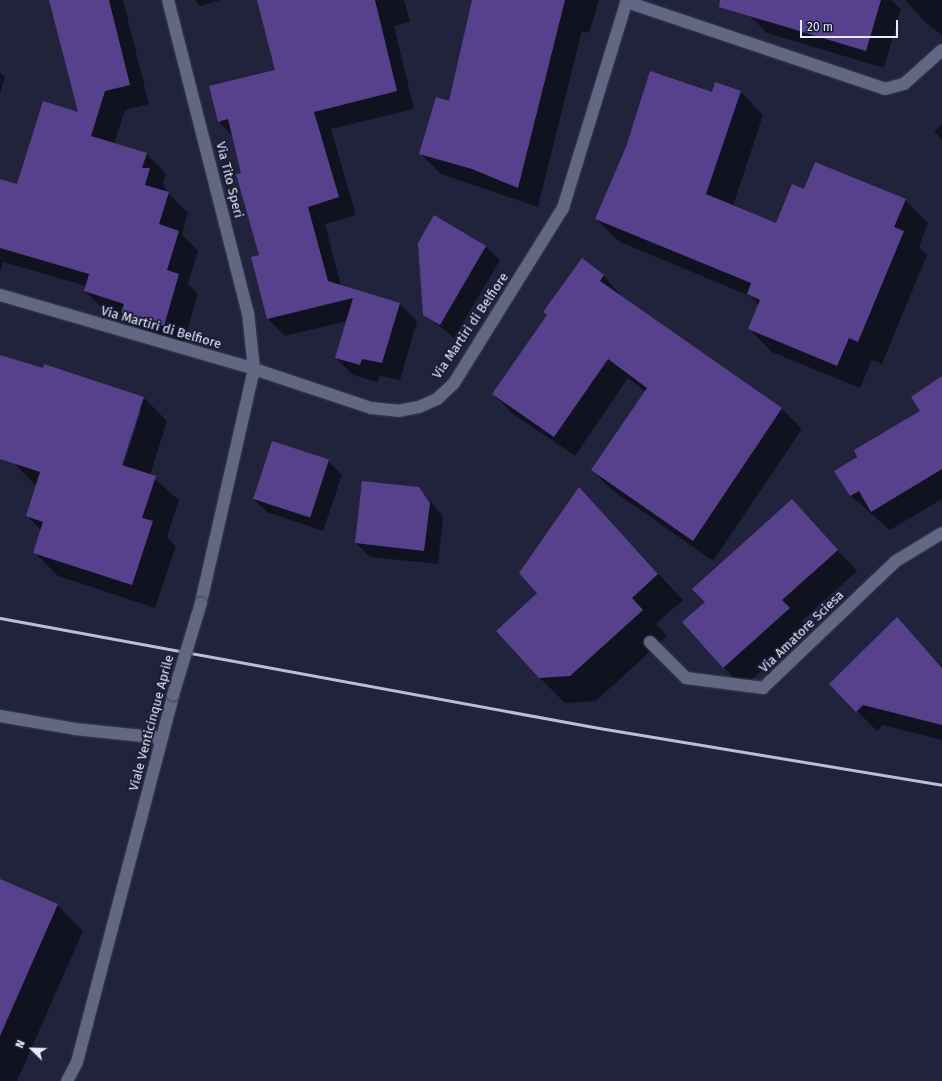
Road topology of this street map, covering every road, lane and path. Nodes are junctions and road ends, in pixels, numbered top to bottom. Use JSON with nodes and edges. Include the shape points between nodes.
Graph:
{"nodes":[{"id":1,"x":168,"y":0,"type":"edge"},
{"id":2,"x":627,"y":1,"type":"edge"},
{"id":3,"x":942,"y":50,"type":"edge"},
{"id":4,"x":0,"y":295,"type":"edge"},
{"id":5,"x":254,"y":369,"type":"junction"},
{"id":6,"x":942,"y":533,"type":"edge"},
{"id":7,"x":650,"y":642,"type":"dead end"},
{"id":8,"x":0,"y":716,"type":"edge"},
{"id":9,"x":162,"y":738,"type":"junction"},
{"id":10,"x":67,"y":1081,"type":"edge"}],
"edges":[{"from":1,"to":5,"type":"street","name":"Via Tito Speri","via":[[248,313]]},
{"from":2,"to":3,"type":"street","via":[[884,89],[904,84]]},
{"from":2,"to":5,"type":"street","name":"Via Martiri di Belfiore","via":[[563,208],[454,383],[437,399],[419,407],[398,411],[372,408]]},
{"from":4,"to":5,"type":"street","name":"Via Martiri di Belfiore"},
{"from":5,"to":9,"type":"street","name":"Viale Venticinque Aprile","bridge":true,"via":[[201,603]]},
{"from":6,"to":7,"type":"street","name":"Via Amatore Sciesa","via":[[896,561],[763,688],[686,678]]},
{"from":8,"to":9,"type":"street","via":[[75,729]]},
{"from":9,"to":10,"type":"street","name":"Viale Venticinque Aprile","via":[[77,1062]]}]}
